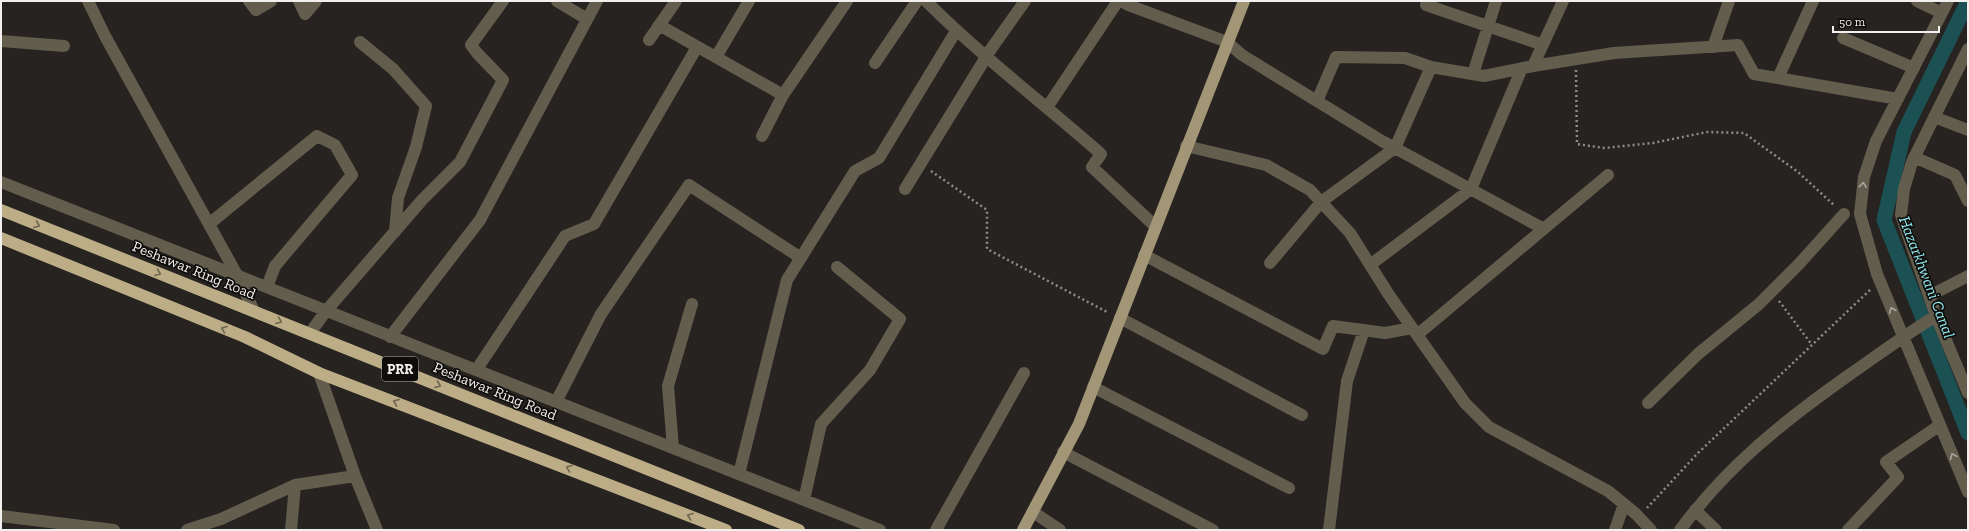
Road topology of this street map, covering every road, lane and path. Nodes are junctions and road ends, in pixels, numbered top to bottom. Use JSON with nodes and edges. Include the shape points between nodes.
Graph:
{"nodes":[{"id":1,"x":88,"y":1,"type":"edge"},
{"id":2,"x":249,"y":1,"type":"edge"},
{"id":3,"x":271,"y":1,"type":"edge"},
{"id":4,"x":299,"y":1,"type":"edge"},
{"id":5,"x":316,"y":1,"type":"edge"},
{"id":6,"x":503,"y":1,"type":"edge"},
{"id":7,"x":557,"y":1,"type":"edge"},
{"id":8,"x":596,"y":1,"type":"edge"},
{"id":9,"x":676,"y":1,"type":"edge"},
{"id":10,"x":749,"y":1,"type":"edge"},
{"id":11,"x":847,"y":1,"type":"edge"},
{"id":12,"x":917,"y":1,"type":"edge"},
{"id":13,"x":926,"y":1,"type":"edge"},
{"id":14,"x":1025,"y":1,"type":"edge"},
{"id":15,"x":1118,"y":1,"type":"edge"},
{"id":16,"x":1122,"y":1,"type":"edge"},
{"id":17,"x":1244,"y":1,"type":"edge"},
{"id":18,"x":1428,"y":1,"type":"edge"},
{"id":19,"x":1496,"y":1,"type":"edge"},
{"id":20,"x":1563,"y":1,"type":"edge"},
{"id":21,"x":1729,"y":1,"type":"edge"},
{"id":22,"x":1813,"y":1,"type":"edge"},
{"id":23,"x":1917,"y":1,"type":"edge"},
{"id":24,"x":1948,"y":1,"type":"edge"},
{"id":25,"x":1942,"y":13,"type":"junction"},
{"id":26,"x":587,"y":19,"type":"junction"},
{"id":27,"x":659,"y":26,"type":"junction"},
{"id":28,"x":1487,"y":26,"type":"junction"},
{"id":29,"x":956,"y":31,"type":"junction"},
{"id":30,"x":1843,"y":38,"type":"dead end"},
{"id":31,"x":649,"y":40,"type":"dead end"},
{"id":32,"x":1,"y":41,"type":"edge"},
{"id":33,"x":360,"y":42,"type":"dead end"},
{"id":34,"x":1227,"y":42,"type":"junction"},
{"id":35,"x":1543,"y":45,"type":"junction"},
{"id":36,"x":64,"y":46,"type":"dead end"},
{"id":37,"x":697,"y":47,"type":"junction"},
{"id":38,"x":1713,"y":47,"type":"junction"},
{"id":39,"x":1968,"y":49,"type":"edge"},
{"id":40,"x":986,"y":57,"type":"junction"},
{"id":41,"x":716,"y":58,"type":"junction"},
{"id":42,"x":1575,"y":59,"type":"junction"},
{"id":43,"x":875,"y":63,"type":"dead end"},
{"id":44,"x":1964,"y":64,"type":"edge"},
{"id":45,"x":1431,"y":67,"type":"junction"},
{"id":46,"x":1528,"y":67,"type":"junction"},
{"id":47,"x":1914,"y":68,"type":"junction"},
{"id":48,"x":1473,"y":74,"type":"junction"},
{"id":49,"x":1778,"y":78,"type":"junction"},
{"id":50,"x":783,"y":95,"type":"junction"},
{"id":51,"x":1898,"y":99,"type":"junction"},
{"id":52,"x":1317,"y":101,"type":"junction"},
{"id":53,"x":1048,"y":106,"type":"junction"},
{"id":54,"x":1934,"y":117,"type":"junction"},
{"id":55,"x":1968,"y":130,"type":"edge"},
{"id":56,"x":762,"y":136,"type":"dead end"},
{"id":57,"x":1186,"y":146,"type":"junction"},
{"id":58,"x":1395,"y":148,"type":"junction"},
{"id":59,"x":1914,"y":157,"type":"junction"},
{"id":60,"x":920,"y":164,"type":"junction"},
{"id":61,"x":1608,"y":175,"type":"dead end"},
{"id":62,"x":1,"y":182,"type":"edge"},
{"id":63,"x":905,"y":189,"type":"dead end"},
{"id":64,"x":1471,"y":189,"type":"junction"},
{"id":65,"x":1968,"y":201,"type":"edge"},
{"id":66,"x":1321,"y":202,"type":"junction"},
{"id":67,"x":1,"y":210,"type":"edge"},
{"id":68,"x":1844,"y":214,"type":"joint"},
{"id":69,"x":209,"y":224,"type":"junction"},
{"id":70,"x":1155,"y":226,"type":"junction"},
{"id":71,"x":1544,"y":229,"type":"junction"},
{"id":72,"x":395,"y":232,"type":"junction"},
{"id":73,"x":1,"y":238,"type":"edge"},
{"id":74,"x":1144,"y":255,"type":"junction"},
{"id":75,"x":801,"y":258,"type":"junction"},
{"id":76,"x":1270,"y":263,"type":"dead end"},
{"id":77,"x":1370,"y":265,"type":"junction"},
{"id":78,"x":837,"y":267,"type":"dead end"},
{"id":79,"x":237,"y":275,"type":"junction"},
{"id":80,"x":1968,"y":276,"type":"edge"},
{"id":81,"x":1880,"y":281,"type":"junction"},
{"id":82,"x":267,"y":288,"type":"junction"},
{"id":83,"x":1772,"y":291,"type":"junction"},
{"id":84,"x":1929,"y":296,"type":"junction"},
{"id":85,"x":692,"y":304,"type":"dead end"},
{"id":86,"x":254,"y":311,"type":"junction"},
{"id":87,"x":326,"y":312,"type":"junction"},
{"id":88,"x":1936,"y":316,"type":"junction"},
{"id":89,"x":1120,"y":318,"type":"junction"},
{"id":90,"x":1364,"y":330,"type":"junction"},
{"id":91,"x":1415,"y":331,"type":"junction"},
{"id":92,"x":310,"y":333,"type":"junction"},
{"id":93,"x":1904,"y":336,"type":"junction"},
{"id":94,"x":390,"y":337,"type":"junction"},
{"id":95,"x":1812,"y":345,"type":"junction"},
{"id":96,"x":477,"y":369,"type":"junction"},
{"id":97,"x":319,"y":373,"type":"junction"},
{"id":98,"x":1024,"y":373,"type":"dead end"},
{"id":99,"x":1093,"y":387,"type":"junction"},
{"id":100,"x":1968,"y":393,"type":"edge"},
{"id":101,"x":556,"y":402,"type":"junction"},
{"id":102,"x":1648,"y":403,"type":"dead end"},
{"id":103,"x":1302,"y":415,"type":"dead end"},
{"id":104,"x":1940,"y":425,"type":"junction"},
{"id":105,"x":673,"y":448,"type":"junction"},
{"id":106,"x":1063,"y":452,"type":"junction"},
{"id":107,"x":739,"y":474,"type":"junction"},
{"id":108,"x":355,"y":476,"type":"junction"},
{"id":109,"x":295,"y":485,"type":"junction"},
{"id":110,"x":1289,"y":488,"type":"dead end"},
{"id":111,"x":1968,"y":492,"type":"edge"},
{"id":112,"x":804,"y":500,"type":"junction"},
{"id":113,"x":1624,"y":504,"type":"junction"},
{"id":114,"x":1695,"y":510,"type":"junction"},
{"id":115,"x":1033,"y":512,"type":"junction"},
{"id":116,"x":1,"y":516,"type":"edge"},
{"id":117,"x":1639,"y":518,"type":"junction"},
{"id":118,"x":220,"y":525,"type":"edge"},
{"id":119,"x":374,"y":527,"type":"edge"},
{"id":120,"x":114,"y":530,"type":"edge"},
{"id":121,"x":187,"y":530,"type":"edge"},
{"id":122,"x":291,"y":530,"type":"edge"},
{"id":123,"x":726,"y":530,"type":"edge"},
{"id":124,"x":799,"y":530,"type":"edge"},
{"id":125,"x":880,"y":530,"type":"edge"},
{"id":126,"x":936,"y":530,"type":"edge"},
{"id":127,"x":1023,"y":530,"type":"edge"},
{"id":128,"x":1060,"y":530,"type":"edge"},
{"id":129,"x":1213,"y":530,"type":"edge"},
{"id":130,"x":1329,"y":530,"type":"edge"},
{"id":131,"x":1615,"y":530,"type":"edge"},
{"id":132,"x":1651,"y":530,"type":"edge"},
{"id":133,"x":1680,"y":530,"type":"edge"},
{"id":134,"x":1716,"y":530,"type":"edge"},
{"id":135,"x":1848,"y":530,"type":"edge"}],
"edges":[{"from":1,"to":69,"type":"street"},
{"from":2,"to":3,"type":"street","via":[[256,10]]},
{"from":4,"to":5,"type":"street","via":[[305,14]]},
{"from":6,"to":72,"type":"street","via":[[471,44],[476,53],[503,80],[460,162]]},
{"from":7,"to":26,"type":"street"},
{"from":8,"to":26,"type":"street"},
{"from":9,"to":27,"type":"street"},
{"from":10,"to":41,"type":"street"},
{"from":11,"to":50,"type":"street"},
{"from":12,"to":43,"type":"street"},
{"from":13,"to":29,"type":"street"},
{"from":14,"to":40,"type":"street"},
{"from":15,"to":53,"type":"street"},
{"from":16,"to":34,"type":"street"},
{"from":17,"to":34,"type":"main road"},
{"from":18,"to":28,"type":"street","via":[[1426,5]]},
{"from":19,"to":28,"type":"street"},
{"from":20,"to":35,"type":"street"},
{"from":21,"to":38,"type":"street"},
{"from":22,"to":49,"type":"street"},
{"from":23,"to":25,"type":"street"},
{"from":24,"to":25,"type":"street"},
{"from":25,"to":47,"type":"street"},
{"from":26,"to":94,"type":"street","via":[[480,220]]},
{"from":27,"to":31,"type":"street"},
{"from":27,"to":37,"type":"street"},
{"from":28,"to":35,"type":"street"},
{"from":28,"to":48,"type":"street"},
{"from":29,"to":40,"type":"street"},
{"from":29,"to":75,"type":"street","via":[[879,158],[855,171]]},
{"from":30,"to":47,"type":"street"},
{"from":32,"to":36,"type":"street"},
{"from":33,"to":72,"type":"street","via":[[393,69],[426,106],[416,147],[398,198]]},
{"from":34,"to":52,"type":"street","via":[[1242,55]]},
{"from":34,"to":57,"type":"main road"},
{"from":35,"to":46,"type":"street"},
{"from":37,"to":41,"type":"street"},
{"from":37,"to":96,"type":"street","via":[[594,224],[565,236]]},
{"from":38,"to":42,"type":"street","via":[[1614,53]]},
{"from":38,"to":49,"type":"street","via":[[1738,45],[1754,74]]},
{"from":39,"to":44,"type":"street"},
{"from":40,"to":53,"type":"street"},
{"from":40,"to":60,"type":"street"},
{"from":41,"to":50,"type":"street"},
{"from":42,"to":46,"type":"street"},
{"from":42,"to":68,"type":"path","via":[[1577,144],[1604,148],[1653,143],[1707,132],[1744,133],[1798,172]]},
{"from":44,"to":54,"type":"street"},
{"from":45,"to":48,"type":"street"},
{"from":45,"to":52,"type":"street","via":[[1405,58],[1336,57]]},
{"from":45,"to":58,"type":"street"},
{"from":46,"to":48,"type":"street","via":[[1484,76]]},
{"from":46,"to":64,"type":"street"},
{"from":47,"to":51,"type":"street"},
{"from":49,"to":51,"type":"street"},
{"from":50,"to":56,"type":"street"},
{"from":81,"to":51,"type":"street","one_way":true,"via":[[1860,214],[1864,177],[1876,140]]},
{"from":52,"to":58,"type":"street"},
{"from":53,"to":70,"type":"street","via":[[1102,154],[1092,167]]},
{"from":54,"to":55,"type":"street"},
{"from":54,"to":59,"type":"street"},
{"from":57,"to":66,"type":"street","via":[[1266,165],[1310,190]]},
{"from":57,"to":70,"type":"main road"},
{"from":58,"to":64,"type":"street"},
{"from":58,"to":66,"type":"street"},
{"from":59,"to":65,"type":"street","via":[[1955,175]]},
{"from":59,"to":84,"type":"street","via":[[1904,189],[1901,215]]},
{"from":60,"to":63,"type":"street"},
{"from":60,"to":89,"type":"path","via":[[987,210],[987,249]]},
{"from":61,"to":71,"type":"street"},
{"from":62,"to":79,"type":"street"},
{"from":64,"to":71,"type":"street"},
{"from":64,"to":77,"type":"street"},
{"from":66,"to":76,"type":"street"},
{"from":66,"to":77,"type":"street","via":[[1350,233]]},
{"from":67,"to":86,"type":"highway","name":"Peshawar Ring Road","number":"PRR","one_way":true},
{"from":68,"to":83,"type":"street"},
{"from":69,"to":79,"type":"street"},
{"from":69,"to":82,"type":"street","via":[[317,136],[335,145],[352,175],[275,266]]},
{"from":70,"to":74,"type":"main road"},
{"from":71,"to":91,"type":"street"},
{"from":72,"to":87,"type":"street"},
{"from":97,"to":73,"type":"highway","number":"PRR","one_way":true,"via":[[245,337]]},
{"from":74,"to":89,"type":"main road"},
{"from":74,"to":90,"type":"street","via":[[1323,349],[1333,326]]},
{"from":75,"to":101,"type":"street","via":[[689,185],[601,314]]},
{"from":75,"to":107,"type":"street","via":[[787,280]]},
{"from":77,"to":91,"type":"street"},
{"from":78,"to":112,"type":"street","via":[[900,318],[870,370],[821,424]]},
{"from":79,"to":82,"type":"street"},
{"from":79,"to":86,"type":"street"},
{"from":80,"to":84,"type":"street"},
{"from":93,"to":81,"type":"street","one_way":true},
{"from":81,"to":95,"type":"path"},
{"from":82,"to":87,"type":"street"},
{"from":83,"to":95,"type":"path"},
{"from":83,"to":102,"type":"street","via":[[1698,354]]},
{"from":84,"to":88,"type":"street"},
{"from":85,"to":105,"type":"street","via":[[668,386]]},
{"from":86,"to":92,"type":"highway","name":"Peshawar Ring Road","number":"PRR","one_way":true},
{"from":87,"to":92,"type":"street"},
{"from":87,"to":94,"type":"street"},
{"from":88,"to":93,"type":"street"},
{"from":88,"to":100,"type":"street"},
{"from":89,"to":99,"type":"main road"},
{"from":89,"to":103,"type":"street"},
{"from":90,"to":91,"type":"street","via":[[1385,333]]},
{"from":90,"to":130,"type":"street","via":[[1347,380]]},
{"from":91,"to":113,"type":"street","via":[[1465,403],[1489,427],[1608,491]]},
{"from":92,"to":124,"type":"highway","name":"Peshawar Ring Road","number":"PRR","one_way":true},
{"from":93,"to":104,"type":"street"},
{"from":93,"to":114,"type":"street","via":[[1793,415],[1723,477]]},
{"from":94,"to":96,"type":"street"},
{"from":95,"to":117,"type":"path","via":[[1698,453]]},
{"from":96,"to":101,"type":"street"},
{"from":97,"to":108,"type":"street"},
{"from":123,"to":97,"type":"highway","number":"PRR","one_way":true},
{"from":98,"to":126,"type":"street"},
{"from":99,"to":106,"type":"main road","via":[[1079,424]]},
{"from":99,"to":110,"type":"street"},
{"from":101,"to":105,"type":"street"},
{"from":111,"to":104,"type":"street","one_way":true},
{"from":104,"to":135,"type":"street","via":[[1886,462],[1898,477]]},
{"from":105,"to":107,"type":"street"},
{"from":106,"to":115,"type":"main road"},
{"from":106,"to":129,"type":"street"},
{"from":107,"to":112,"type":"street"},
{"from":108,"to":109,"type":"street"},
{"from":108,"to":119,"type":"street"},
{"from":109,"to":118,"type":"street"},
{"from":109,"to":122,"type":"street"},
{"from":112,"to":125,"type":"street"},
{"from":113,"to":117,"type":"street"},
{"from":113,"to":131,"type":"street"},
{"from":114,"to":133,"type":"street"},
{"from":114,"to":134,"type":"street"},
{"from":115,"to":127,"type":"main road"},
{"from":115,"to":128,"type":"street"},
{"from":116,"to":120,"type":"street"},
{"from":117,"to":132,"type":"street"},
{"from":118,"to":121,"type":"street"}]}
